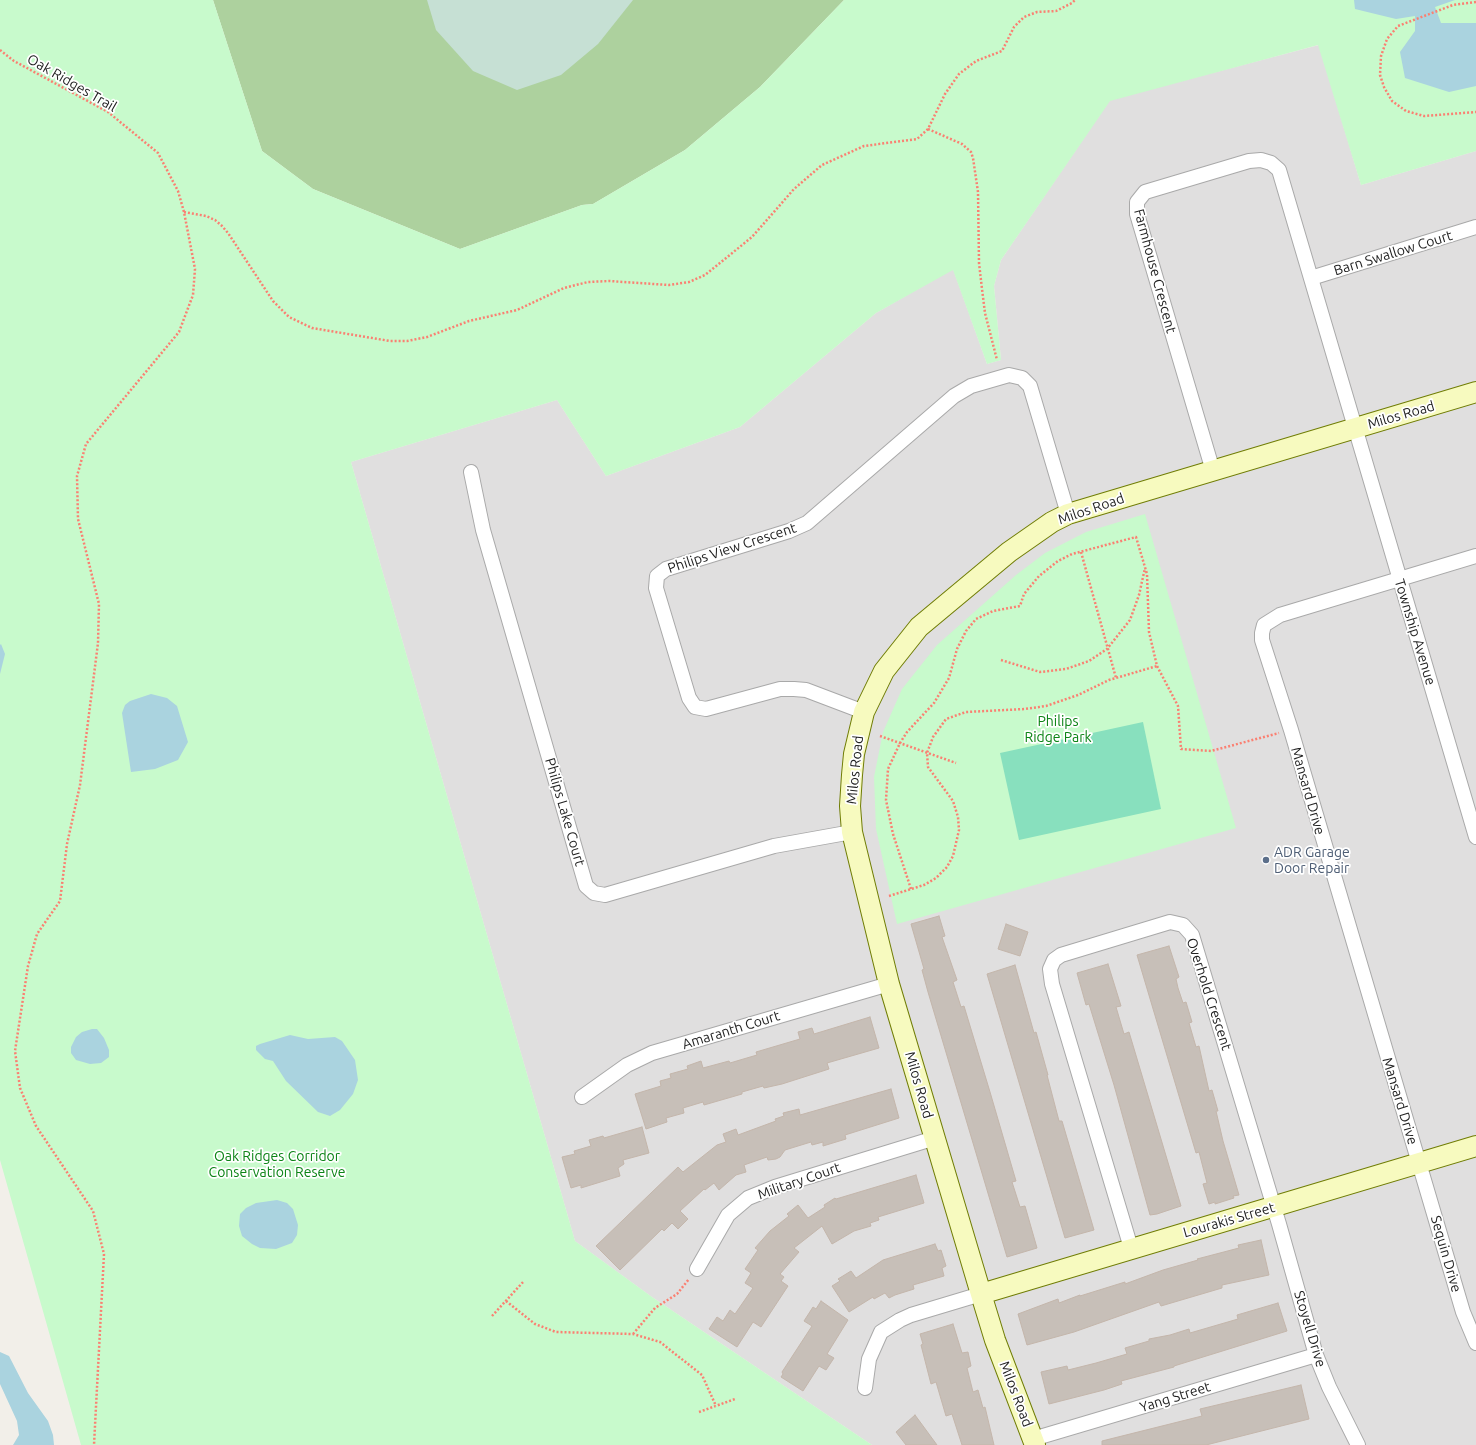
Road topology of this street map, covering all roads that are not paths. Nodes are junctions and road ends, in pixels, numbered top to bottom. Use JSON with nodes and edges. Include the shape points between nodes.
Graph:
{"nodes":[{"id":1,"x":1476,"y":227,"type":"edge"},
{"id":2,"x":1311,"y":278,"type":"junction"},
{"id":3,"x":1476,"y":392,"type":"edge"},
{"id":4,"x":1355,"y":428,"type":"junction"},
{"id":5,"x":1213,"y":471,"type":"junction"},
{"id":6,"x":471,"y":472,"type":"dead end"},
{"id":7,"x":1068,"y":514,"type":"junction"},
{"id":8,"x":1476,"y":556,"type":"edge"},
{"id":9,"x":1400,"y":579,"type":"junction"},
{"id":10,"x":864,"y":712,"type":"junction"},
{"id":11,"x":852,"y":832,"type":"junction"},
{"id":12,"x":1476,"y":837,"type":"edge"},
{"id":13,"x":890,"y":984,"type":"junction"},
{"id":14,"x":582,"y":1097,"type":"dead end"},
{"id":15,"x":935,"y":1138,"type":"junction"},
{"id":16,"x":1476,"y":1146,"type":"edge"},
{"id":17,"x":1418,"y":1163,"type":"junction"},
{"id":18,"x":1274,"y":1207,"type":"junction"},
{"id":19,"x":1131,"y":1248,"type":"junction"},
{"id":20,"x":696,"y":1269,"type":"road end"},
{"id":21,"x":981,"y":1294,"type":"junction"},
{"id":22,"x":1476,"y":1343,"type":"edge"},
{"id":23,"x":1316,"y":1355,"type":"junction"},
{"id":24,"x":865,"y":1388,"type":"dead end"},
{"id":25,"x":1034,"y":1442,"type":"edge"},
{"id":26,"x":1358,"y":1445,"type":"edge"}],
"edges":[{"from":1,"to":2,"type":"street","name":"Barn Swallow Court"},
{"from":2,"to":4,"type":"street","name":"Farmhouse Crescent"},
{"from":2,"to":5,"type":"street","name":"Farmhouse Crescent","via":[[1279,170],[1271,163],[1261,160],[1250,161],[1145,192],[1137,202],[1137,214]]},
{"from":3,"to":4,"type":"street","name":"Milos Road"},
{"from":4,"to":5,"type":"street","name":"Milos Road"},
{"from":4,"to":9,"type":"street","name":"Township Avenue"},
{"from":5,"to":7,"type":"street","name":"Milos Road"},
{"from":6,"to":11,"type":"street","name":"Philips Lake Court","via":[[483,530],[586,886],[594,893],[605,895],[774,846]]},
{"from":7,"to":10,"type":"street","name":"Milos Road","via":[[1009,552],[920,627],[884,671]]},
{"from":7,"to":10,"type":"street","name":"Philips View Crescent","via":[[1030,386],[1022,378],[1004,376],[971,386],[954,396],[807,523],[790,532],[666,568],[657,576],[656,588],[689,698],[695,707],[706,709],[780,689],[794,689],[806,690]]},
{"from":8,"to":9,"type":"street"},
{"from":9,"to":12,"type":"street","name":"Township Avenue"},
{"from":9,"to":17,"type":"street","name":"Mansard Drive","via":[[1280,615],[1264,625],[1262,640],[1291,730]]},
{"from":10,"to":11,"type":"street","name":"Milos Road","via":[[854,754],[850,806]]},
{"from":11,"to":13,"type":"street","name":"Milos Road"},
{"from":13,"to":14,"type":"street","name":"Amaranth Court","via":[[652,1054],[627,1065]]},
{"from":13,"to":15,"type":"street","name":"Milos Road"},
{"from":15,"to":20,"type":"street","name":"Military Court","via":[[775,1186],[748,1198],[728,1215]]},
{"from":15,"to":21,"type":"street","name":"Milos Road"},
{"from":16,"to":17,"type":"street","name":"Lourakis Street"},
{"from":17,"to":18,"type":"street","name":"Lourakis Street"},
{"from":17,"to":22,"type":"street","name":"Sequin Drive","via":[[1463,1312]]},
{"from":18,"to":19,"type":"street","name":"Lourakis Street"},
{"from":18,"to":19,"type":"street","name":"Overhold Crescent","via":[[1192,935],[1183,924],[1170,922],[1061,955],[1054,960],[1050,969],[1052,984]]},
{"from":18,"to":23,"type":"street","name":"Stoyell Drive"},
{"from":19,"to":21,"type":"street","name":"Lourakis Street"},
{"from":21,"to":24,"type":"street","via":[[911,1315],[881,1332],[869,1358]]},
{"from":21,"to":25,"type":"street","name":"Milos Road","via":[[995,1340]]},
{"from":23,"to":25,"type":"street","name":"Yang Street"},
{"from":23,"to":26,"type":"street","name":"Stoyell Drive"}]}
